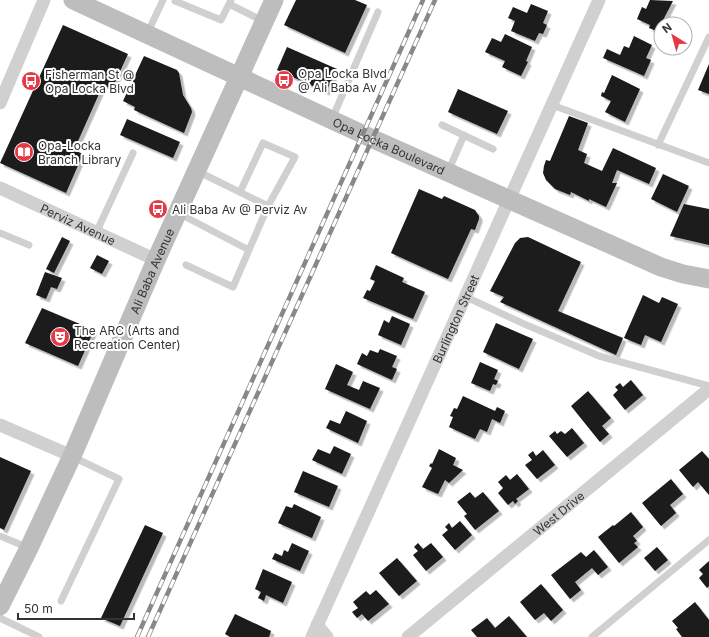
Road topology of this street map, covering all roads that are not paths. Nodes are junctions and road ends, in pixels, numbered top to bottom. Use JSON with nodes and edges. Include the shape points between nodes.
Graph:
{"nodes":[{"id":1,"x":44,"y":0,"type":"edge"},
{"id":2,"x":73,"y":0,"type":"edge"},
{"id":3,"x":163,"y":0,"type":"edge"},
{"id":4,"x":274,"y":0,"type":"edge"},
{"id":5,"x":599,"y":0,"type":"edge"},
{"id":6,"x":174,"y":1,"type":"edge"},
{"id":7,"x":230,"y":2,"type":"edge"},
{"id":8,"x":378,"y":12,"type":"dead end"},
{"id":9,"x":264,"y":21,"type":"junction"},
{"id":10,"x":147,"y":34,"type":"junction"},
{"id":11,"x":709,"y":37,"type":"edge"},
{"id":12,"x":240,"y":76,"type":"junction"},
{"id":13,"x":0,"y":103,"type":"edge"},
{"id":14,"x":552,"y":105,"type":"junction"},
{"id":15,"x":332,"y":120,"type":"junction"},
{"id":16,"x":442,"y":125,"type":"dead end"},
{"id":17,"x":464,"y":135,"type":"junction"},
{"id":18,"x":658,"y":145,"type":"junction"},
{"id":19,"x":493,"y":149,"type":"dead end"},
{"id":20,"x":133,"y":153,"type":"dead end"},
{"id":21,"x":709,"y":163,"type":"edge"},
{"id":22,"x":196,"y":171,"type":"junction"},
{"id":23,"x":448,"y":173,"type":"junction"},
{"id":24,"x":0,"y":188,"type":"edge"},
{"id":25,"x":240,"y":192,"type":"junction"},
{"id":26,"x":509,"y":200,"type":"junction"},
{"id":27,"x":268,"y":206,"type":"junction"},
{"id":28,"x":178,"y":213,"type":"junction"},
{"id":29,"x":0,"y":233,"type":"edge"},
{"id":30,"x":96,"y":233,"type":"junction"},
{"id":31,"x":29,"y":245,"type":"dead end"},
{"id":32,"x":249,"y":250,"type":"junction"},
{"id":33,"x":156,"y":260,"type":"junction"},
{"id":34,"x":186,"y":265,"type":"dead end"},
{"id":35,"x":709,"y":280,"type":"edge"},
{"id":36,"x":466,"y":297,"type":"junction"},
{"id":37,"x":709,"y":388,"type":"edge"},
{"id":38,"x":0,"y":425,"type":"edge"},
{"id":39,"x":72,"y":456,"type":"junction"},
{"id":40,"x":0,"y":536,"type":"edge"},
{"id":41,"x":709,"y":540,"type":"edge"},
{"id":42,"x":29,"y":548,"type":"junction"},
{"id":43,"x":61,"y":601,"type":"dead end"},
{"id":44,"x":0,"y":606,"type":"edge"},
{"id":45,"x":0,"y":618,"type":"edge"},
{"id":46,"x":314,"y":631,"type":"edge"},
{"id":47,"x":39,"y":637,"type":"edge"},
{"id":48,"x":327,"y":637,"type":"edge"},
{"id":49,"x":408,"y":637,"type":"edge"},
{"id":50,"x":592,"y":637,"type":"edge"}],
"edges":[{"from":1,"to":13,"type":"street"},
{"from":2,"to":10,"type":"street","name":"Opa Locka Boulevard"},
{"from":3,"to":10,"type":"lane"},
{"from":4,"to":9,"type":"street","name":"Ali Baba Avenue"},
{"from":5,"to":14,"type":"street","name":"Burlington Street"},
{"from":6,"to":7,"type":"lane","via":[[221,20]]},
{"from":7,"to":9,"type":"lane"},
{"from":8,"to":15,"type":"lane"},
{"from":9,"to":12,"type":"street","name":"Ali Baba Avenue"},
{"from":10,"to":12,"type":"street","name":"Opa Locka Boulevard"},
{"from":11,"to":18,"type":"lane"},
{"from":12,"to":15,"type":"street","name":"Opa Locka Boulevard"},
{"from":12,"to":22,"type":"street","name":"Ali Baba Avenue"},
{"from":14,"to":18,"type":"lane"},
{"from":14,"to":26,"type":"street","name":"Burlington Street"},
{"from":15,"to":23,"type":"street","name":"Opa Locka Boulevard"},
{"from":16,"to":17,"type":"lane"},
{"from":17,"to":19,"type":"lane"},
{"from":17,"to":23,"type":"lane"},
{"from":18,"to":21,"type":"lane"},
{"from":20,"to":30,"type":"lane"},
{"from":22,"to":25,"type":"lane"},
{"from":22,"to":28,"type":"street","name":"Ali Baba Avenue"},
{"from":23,"to":26,"type":"street","name":"Opa Locka Boulevard"},
{"from":24,"to":30,"type":"street","name":"Perviz Avenue"},
{"from":25,"to":27,"type":"lane"},
{"from":25,"to":27,"type":"lane","via":[[262,143],[295,157]]},
{"from":26,"to":35,"type":"street","name":"Opa Locka Boulevard","via":[[661,267]]},
{"from":26,"to":36,"type":"street","name":"Burlington Street"},
{"from":27,"to":32,"type":"lane"},
{"from":28,"to":32,"type":"lane"},
{"from":28,"to":33,"type":"street","name":"Ali Baba Avenue"},
{"from":29,"to":31,"type":"lane"},
{"from":30,"to":33,"type":"street","name":"Perviz Avenue"},
{"from":32,"to":34,"type":"lane","via":[[233,287]]},
{"from":33,"to":39,"type":"street","name":"Ali Baba Avenue"},
{"from":36,"to":37,"type":"lane","via":[[599,356]]},
{"from":36,"to":46,"type":"street","name":"Burlington Street"},
{"from":37,"to":49,"type":"street","name":"West Drive"},
{"from":38,"to":39,"type":"street"},
{"from":39,"to":42,"type":"street","name":"Ali Baba Avenue"},
{"from":39,"to":43,"type":"lane","via":[[119,479]]},
{"from":40,"to":42,"type":"lane"},
{"from":41,"to":50,"type":"lane"},
{"from":42,"to":44,"type":"street","name":"Ali Baba Avenue"},
{"from":45,"to":47,"type":"lane"},
{"from":46,"to":48,"type":"street"}]}
